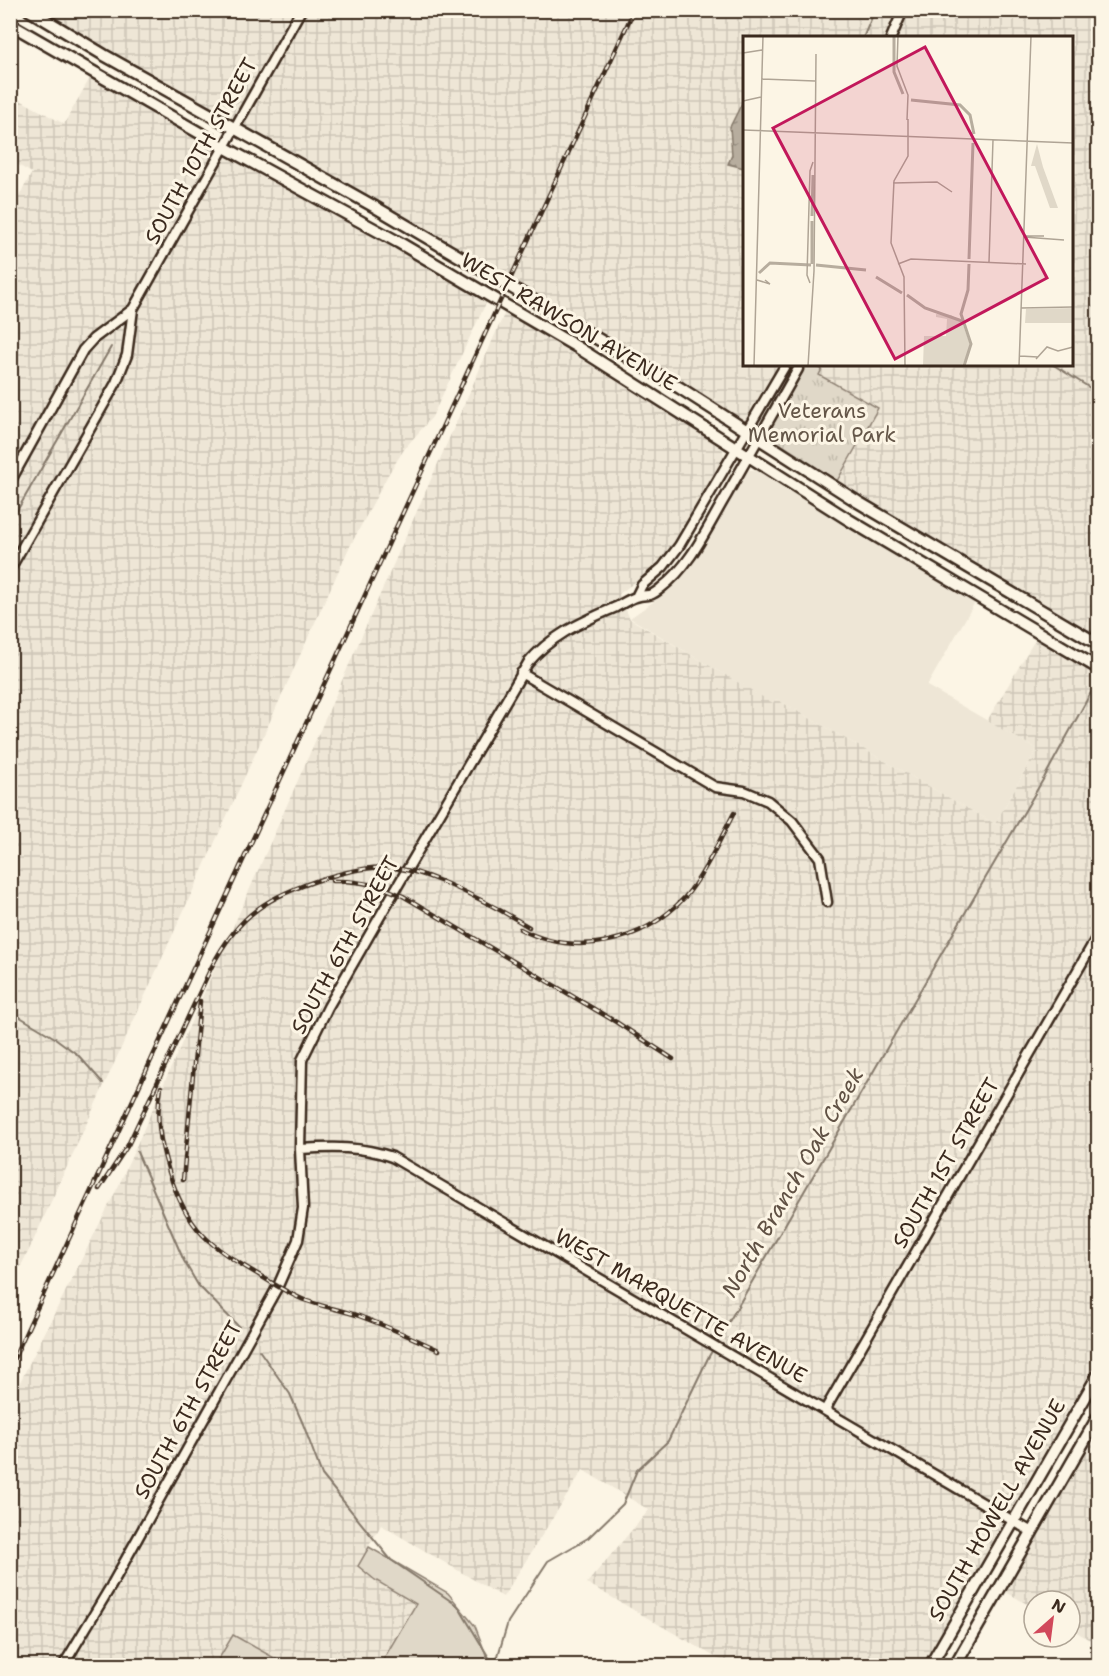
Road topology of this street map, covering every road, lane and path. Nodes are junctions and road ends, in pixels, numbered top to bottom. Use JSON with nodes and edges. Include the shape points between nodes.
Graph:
{"nodes":[{"id":1,"x":301,"y":10,"type":"edge"},
{"id":2,"x":903,"y":10,"type":"edge"},
{"id":3,"x":32,"y":12,"type":"edge"},
{"id":4,"x":10,"y":24,"type":"edge"},
{"id":5,"x":28,"y":35,"type":"junction"},
{"id":6,"x":892,"y":36,"type":"edge"},
{"id":7,"x":104,"y":55,"type":"junction"},
{"id":8,"x":93,"y":73,"type":"junction"},
{"id":9,"x":234,"y":129,"type":"junction"},
{"id":10,"x":224,"y":147,"type":"junction"},
{"id":11,"x":133,"y":309,"type":"junction"},
{"id":12,"x":785,"y":366,"type":"edge"},
{"id":13,"x":798,"y":366,"type":"edge"},
{"id":14,"x":747,"y":431,"type":"junction"},
{"id":15,"x":758,"y":439,"type":"junction"},
{"id":16,"x":736,"y":449,"type":"junction"},
{"id":17,"x":748,"y":457,"type":"junction"},
{"id":18,"x":10,"y":482,"type":"edge"},
{"id":19,"x":10,"y":569,"type":"edge"},
{"id":20,"x":1014,"y":594,"type":"junction"},
{"id":21,"x":636,"y":597,"type":"junction"},
{"id":22,"x":1003,"y":611,"type":"junction"},
{"id":23,"x":1098,"y":644,"type":"edge"},
{"id":24,"x":1098,"y":668,"type":"edge"},
{"id":25,"x":521,"y":673,"type":"junction"},
{"id":26,"x":827,"y":902,"type":"dead end"},
{"id":27,"x":1098,"y":935,"type":"edge"},
{"id":28,"x":300,"y":1149,"type":"junction"},
{"id":29,"x":1098,"y":1375,"type":"edge"},
{"id":30,"x":825,"y":1410,"type":"junction"},
{"id":31,"x":1098,"y":1417,"type":"edge"},
{"id":32,"x":1013,"y":1521,"type":"junction"},
{"id":33,"x":1032,"y":1532,"type":"junction"},
{"id":34,"x":63,"y":1665,"type":"edge"},
{"id":35,"x":930,"y":1665,"type":"edge"},
{"id":36,"x":955,"y":1665,"type":"edge"}],
"edges":[{"from":1,"to":9,"type":"street","name":"SOUTH 10TH STREET"},
{"from":2,"to":6,"type":"street"},
{"from":3,"to":5,"type":"main road"},
{"from":3,"to":7,"type":"main road","name":"WEST RAWSON AVENUE"},
{"from":4,"to":5,"type":"main road","name":"WEST RAWSON AVENUE"},
{"from":5,"to":8,"type":"main road","name":"WEST RAWSON AVENUE"},
{"from":7,"to":8,"type":"main road"},
{"from":7,"to":9,"type":"main road","name":"WEST RAWSON AVENUE"},
{"from":8,"to":10,"type":"main road","name":"WEST RAWSON AVENUE"},
{"from":9,"to":10,"type":"street","name":"SOUTH 10TH STREET"},
{"from":9,"to":14,"type":"main road","name":"WEST RAWSON AVENUE","via":[[469,261]]},
{"from":10,"to":11,"type":"street","name":"SOUTH 10TH STREET"},
{"from":10,"to":16,"type":"main road","name":"WEST RAWSON AVENUE","via":[[506,304]]},
{"from":11,"to":18,"type":"street","name":"SOUTH 10TH STREET","via":[[83,350]]},
{"from":11,"to":19,"type":"street","name":"SOUTH 10TH STREET","via":[[127,355],[116,383]]},
{"from":12,"to":14,"type":"street","name":"SOUTH 6TH STREET"},
{"from":13,"to":15,"type":"street","name":"SOUTH 6TH STREET"},
{"from":14,"to":15,"type":"main road","name":"WEST RAWSON AVENUE"},
{"from":14,"to":16,"type":"street","name":"SOUTH 6TH STREET"},
{"from":15,"to":17,"type":"street","name":"SOUTH 6TH STREET"},
{"from":15,"to":20,"type":"main road","name":"WEST RAWSON AVENUE"},
{"from":16,"to":17,"type":"main road","name":"WEST RAWSON AVENUE"},
{"from":16,"to":21,"type":"street","name":"SOUTH 6TH STREET","via":[[679,546],[642,585]]},
{"from":17,"to":21,"type":"street","name":"SOUTH 6TH STREET","via":[[683,566],[651,596]]},
{"from":17,"to":22,"type":"main road","name":"WEST RAWSON AVENUE"},
{"from":20,"to":22,"type":"main road"},
{"from":20,"to":23,"type":"main road","name":"WEST RAWSON AVENUE"},
{"from":21,"to":25,"type":"street","name":"SOUTH 6TH STREET","via":[[555,637]]},
{"from":22,"to":24,"type":"main road","name":"WEST RAWSON AVENUE"},
{"from":25,"to":26,"type":"street","via":[[715,787],[744,791],[768,801],[792,821],[820,858]]},
{"from":25,"to":28,"type":"street","name":"SOUTH 6TH STREET","via":[[328,1007],[302,1060]]},
{"from":27,"to":30,"type":"street","name":"SOUTH 1ST STREET"},
{"from":28,"to":30,"type":"street","name":"WEST MARQUETTE AVENUE","via":[[351,1148],[392,1157]]},
{"from":28,"to":34,"type":"street","name":"SOUTH 6TH STREET","via":[[303,1208],[298,1240],[278,1286]]},
{"from":29,"to":32,"type":"main road","name":"SOUTH HOWELL AVENUE"},
{"from":30,"to":32,"type":"street","name":"WEST MARQUETTE AVENUE"},
{"from":31,"to":33,"type":"main road","name":"SOUTH HOWELL AVENUE"},
{"from":32,"to":33,"type":"street","name":"WEST MARQUETTE AVENUE"},
{"from":32,"to":35,"type":"main road","name":"SOUTH HOWELL AVENUE"},
{"from":33,"to":36,"type":"main road","name":"SOUTH HOWELL AVENUE"}]}
